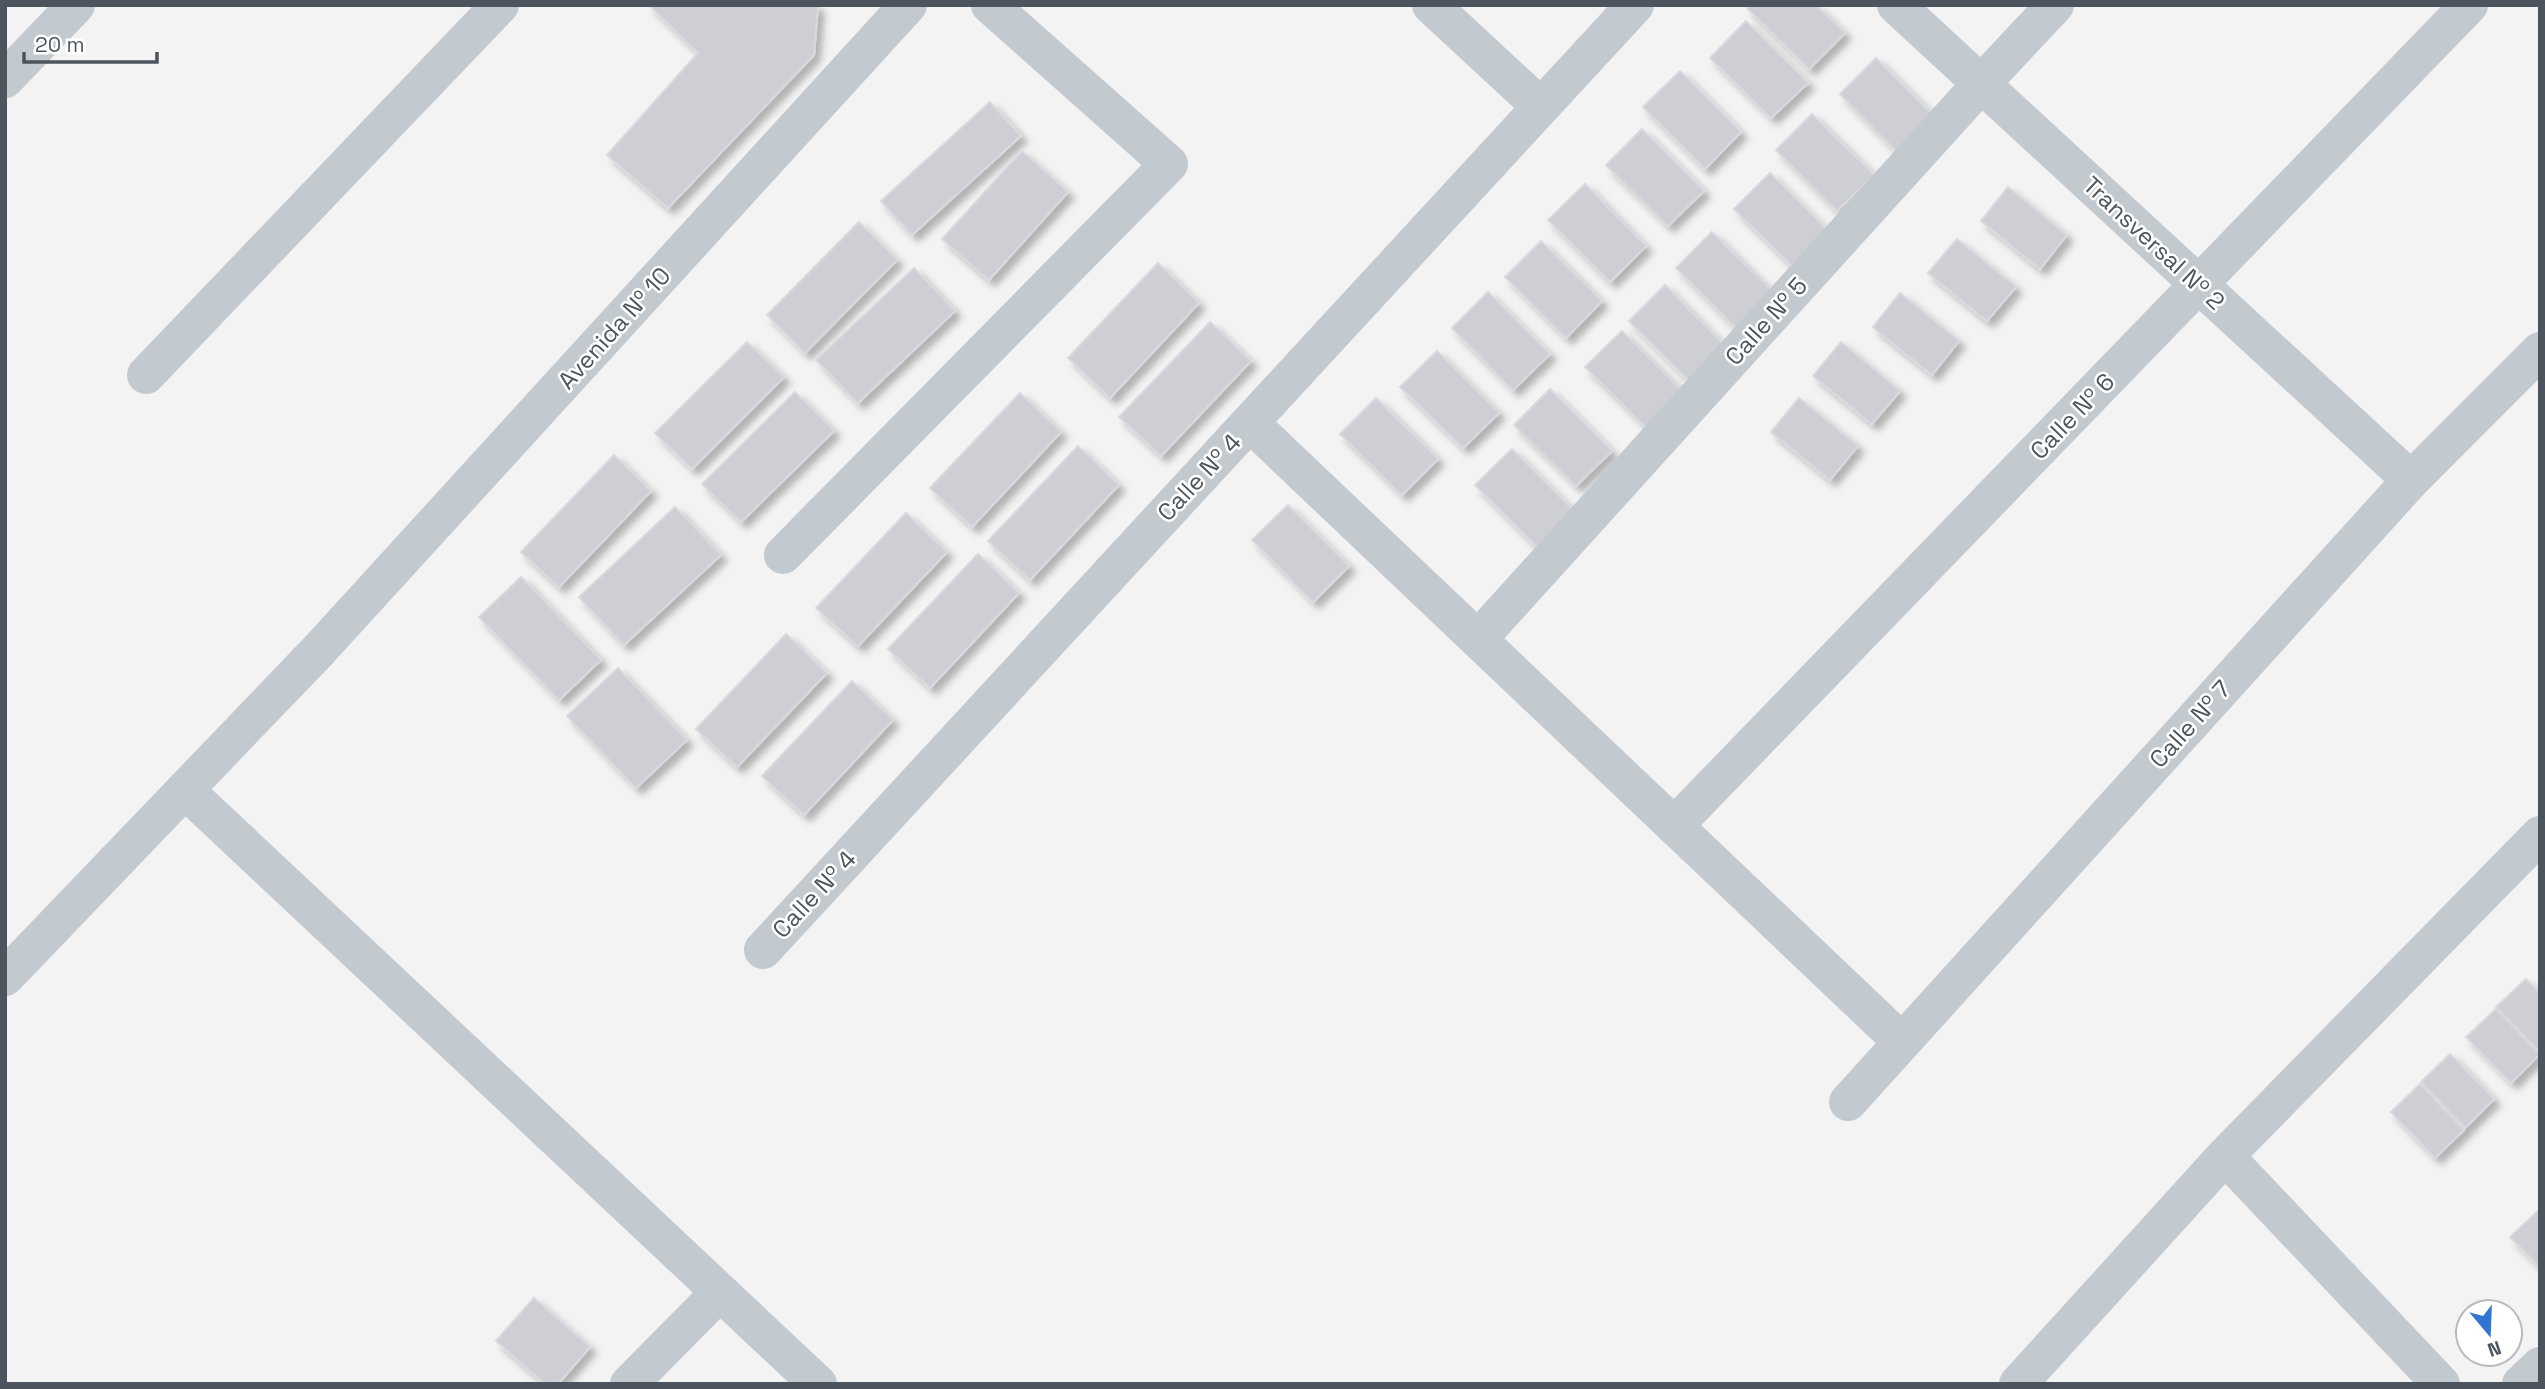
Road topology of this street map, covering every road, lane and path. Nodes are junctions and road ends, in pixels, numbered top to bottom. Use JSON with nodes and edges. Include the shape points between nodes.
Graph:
{"nodes":[{"id":1,"x":76,"y":5,"type":"edge"},
{"id":2,"x":500,"y":5,"type":"edge"},
{"id":3,"x":908,"y":5,"type":"edge"},
{"id":4,"x":990,"y":5,"type":"edge"},
{"id":5,"x":1431,"y":5,"type":"edge"},
{"id":6,"x":1635,"y":5,"type":"edge"},
{"id":7,"x":1896,"y":5,"type":"edge"},
{"id":8,"x":2055,"y":5,"type":"edge"},
{"id":9,"x":2469,"y":5,"type":"edge"},
{"id":10,"x":5,"y":79,"type":"edge"},
{"id":11,"x":1981,"y":84,"type":"junction"},
{"id":12,"x":1541,"y":107,"type":"junction"},
{"id":13,"x":2199,"y":285,"type":"junction"},
{"id":14,"x":2540,"y":352,"type":"edge"},
{"id":15,"x":146,"y":375,"type":"dead end"},
{"id":16,"x":1250,"y":423,"type":"junction"},
{"id":17,"x":2411,"y":480,"type":"junction"},
{"id":18,"x":783,"y":555,"type":"dead end"},
{"id":19,"x":1479,"y":638,"type":"junction"},
{"id":20,"x":185,"y":790,"type":"junction"},
{"id":21,"x":1674,"y":826,"type":"junction"},
{"id":22,"x":2540,"y":835,"type":"edge"},
{"id":23,"x":763,"y":950,"type":"dead end"},
{"id":24,"x":5,"y":977,"type":"edge"},
{"id":25,"x":1902,"y":1042,"type":"junction"},
{"id":26,"x":1847,"y":1102,"type":"dead end"},
{"id":27,"x":2225,"y":1156,"type":"junction"},
{"id":28,"x":720,"y":1292,"type":"junction"},
{"id":29,"x":2540,"y":1366,"type":"edge"},
{"id":30,"x":629,"y":1384,"type":"edge"},
{"id":31,"x":818,"y":1384,"type":"edge"},
{"id":32,"x":2018,"y":1384,"type":"edge"},
{"id":33,"x":2441,"y":1384,"type":"edge"},
{"id":34,"x":2521,"y":1384,"type":"edge"}],
"edges":[{"from":1,"to":10,"type":"street"},
{"from":2,"to":15,"type":"street"},
{"from":3,"to":20,"type":"street","name":"Avenida N⁰ 10","via":[[319,650]]},
{"from":4,"to":18,"type":"street","via":[[1169,164]]},
{"from":5,"to":12,"type":"street"},
{"from":6,"to":12,"type":"street","name":"Calle Nº 4"},
{"from":7,"to":11,"type":"street","name":"Transversal Nº 2"},
{"from":8,"to":11,"type":"street","name":"Calle Nº 5"},
{"from":9,"to":13,"type":"street","name":"Calle Nº 6"},
{"from":11,"to":13,"type":"street","name":"Transversal Nº 2"},
{"from":11,"to":19,"type":"street","name":"Calle Nº 5"},
{"from":12,"to":16,"type":"street","name":"Calle Nº 4"},
{"from":13,"to":17,"type":"street","name":"Transversal Nº 2"},
{"from":13,"to":21,"type":"street","name":"Calle Nº 6"},
{"from":14,"to":17,"type":"street","name":"Calle Nº 7"},
{"from":16,"to":19,"type":"street"},
{"from":16,"to":23,"type":"street","name":"Calle Nº 4"},
{"from":17,"to":25,"type":"street","name":"Calle Nº 7"},
{"from":19,"to":21,"type":"street"},
{"from":20,"to":24,"type":"street","name":"Avenida N⁰ 10"},
{"from":20,"to":28,"type":"street"},
{"from":21,"to":25,"type":"street"},
{"from":22,"to":27,"type":"street"},
{"from":25,"to":26,"type":"street","name":"Calle Nº 7"},
{"from":27,"to":32,"type":"street"},
{"from":27,"to":33,"type":"street"},
{"from":28,"to":30,"type":"street"},
{"from":28,"to":31,"type":"street"},
{"from":29,"to":34,"type":"street"}]}
